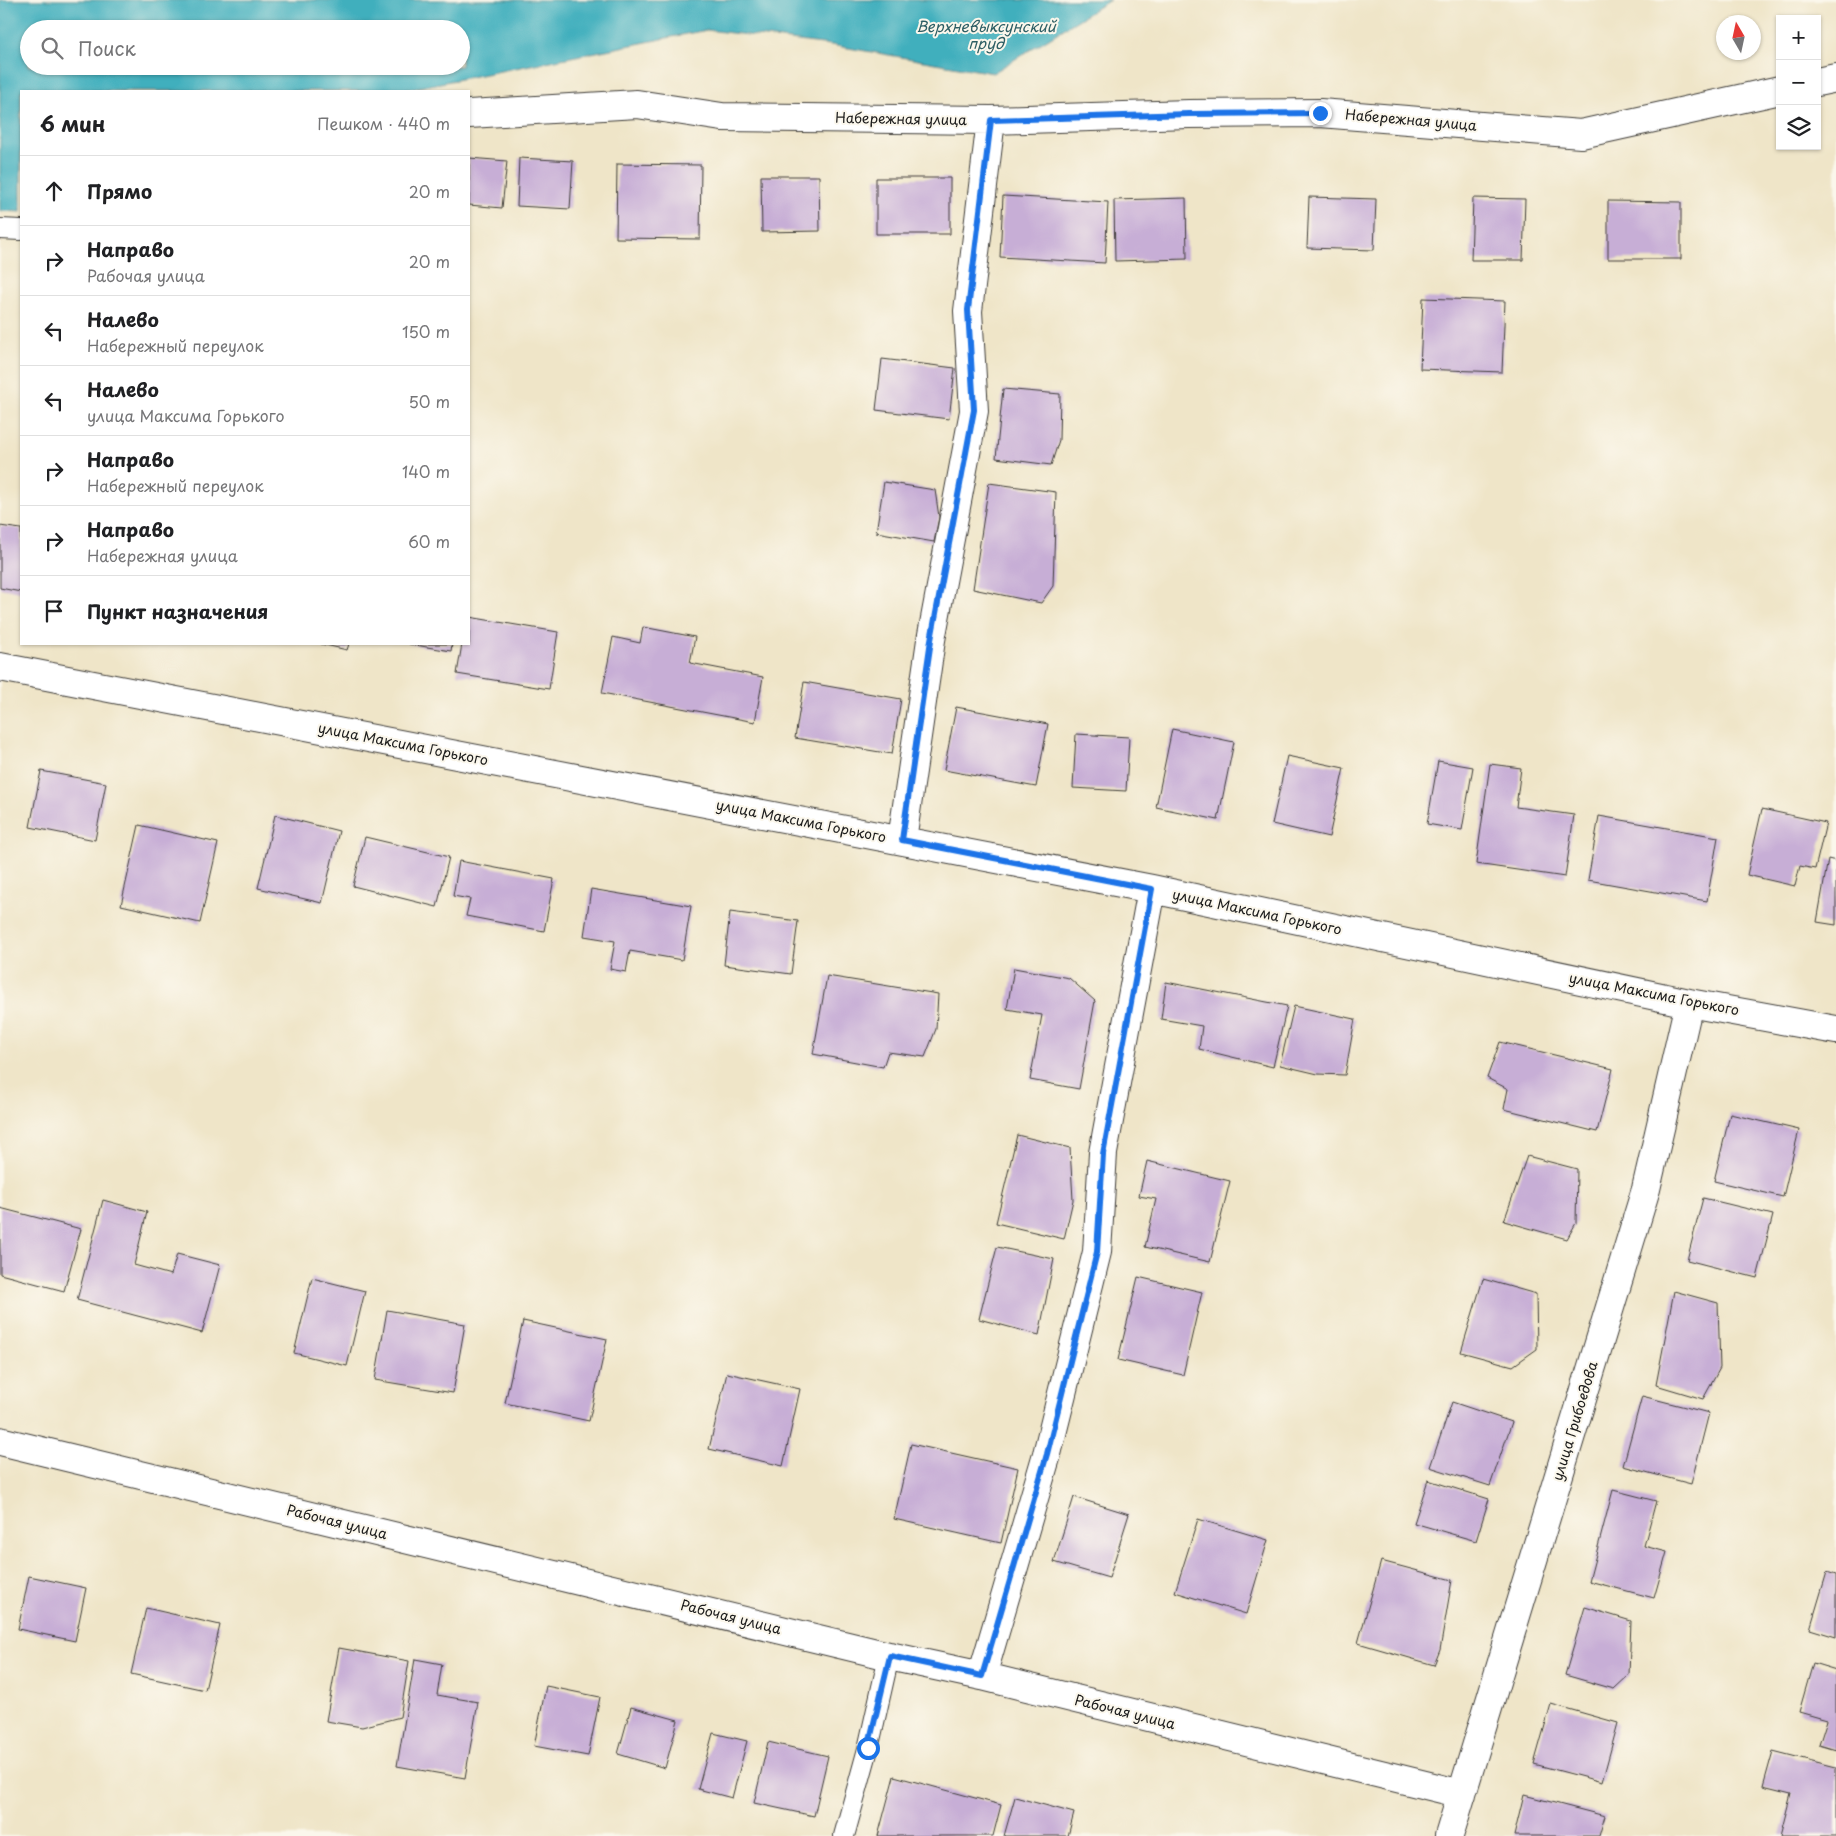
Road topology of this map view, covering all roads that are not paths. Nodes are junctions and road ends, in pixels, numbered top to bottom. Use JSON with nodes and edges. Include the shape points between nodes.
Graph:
{"nodes":[{"id":1,"x":1836,"y":78,"type":"edge"},
{"id":2,"x":1821,"y":81,"type":"edge"},
{"id":3,"x":1776,"y":91,"type":"edge"},
{"id":4,"x":470,"y":114,"type":"edge"},
{"id":5,"x":991,"y":120,"type":"junction"},
{"id":6,"x":0,"y":229,"type":"edge"},
{"id":7,"x":20,"y":230,"type":"edge"},
{"id":8,"x":0,"y":666,"type":"edge"},
{"id":9,"x":902,"y":840,"type":"junction"},
{"id":10,"x":1152,"y":889,"type":"junction"},
{"id":11,"x":1689,"y":1003,"type":"junction"},
{"id":12,"x":1836,"y":1030,"type":"edge"},
{"id":13,"x":0,"y":1441,"type":"edge"},
{"id":14,"x":890,"y":1656,"type":"junction"},
{"id":15,"x":982,"y":1676,"type":"junction"},
{"id":16,"x":1462,"y":1794,"type":"junction"},
{"id":17,"x":844,"y":1836,"type":"edge"},
{"id":18,"x":1449,"y":1836,"type":"edge"}],
"edges":[{"from":1,"to":2,"type":"street"},
{"from":3,"to":5,"type":"street","name":"Набережная улица","via":[[1581,134],[1320,113]]},
{"from":4,"to":5,"type":"street","name":"Набережная улица","via":[[636,104],[722,117]]},
{"from":5,"to":9,"type":"street","via":[[968,310],[974,410],[931,640]]},
{"from":6,"to":7,"type":"lane"},
{"from":8,"to":9,"type":"street","name":"улица Максима Горького"},
{"from":9,"to":10,"type":"street","name":"улица Максима Горького"},
{"from":10,"to":11,"type":"street","name":"улица Максима Горького"},
{"from":10,"to":15,"type":"street","via":[[1103,1154],[1097,1252],[1047,1454]]},
{"from":11,"to":12,"type":"street","name":"улица Максима Горького"},
{"from":11,"to":16,"type":"street","name":"улица Грибоедова","via":[[1646,1189]]},
{"from":13,"to":14,"type":"street","name":"Рабочая улица"},
{"from":14,"to":15,"type":"street","name":"Рабочая улица"},
{"from":14,"to":17,"type":"lane"},
{"from":15,"to":16,"type":"street","name":"Рабочая улица"},
{"from":16,"to":18,"type":"street","name":"улица Грибоедова"}]}
